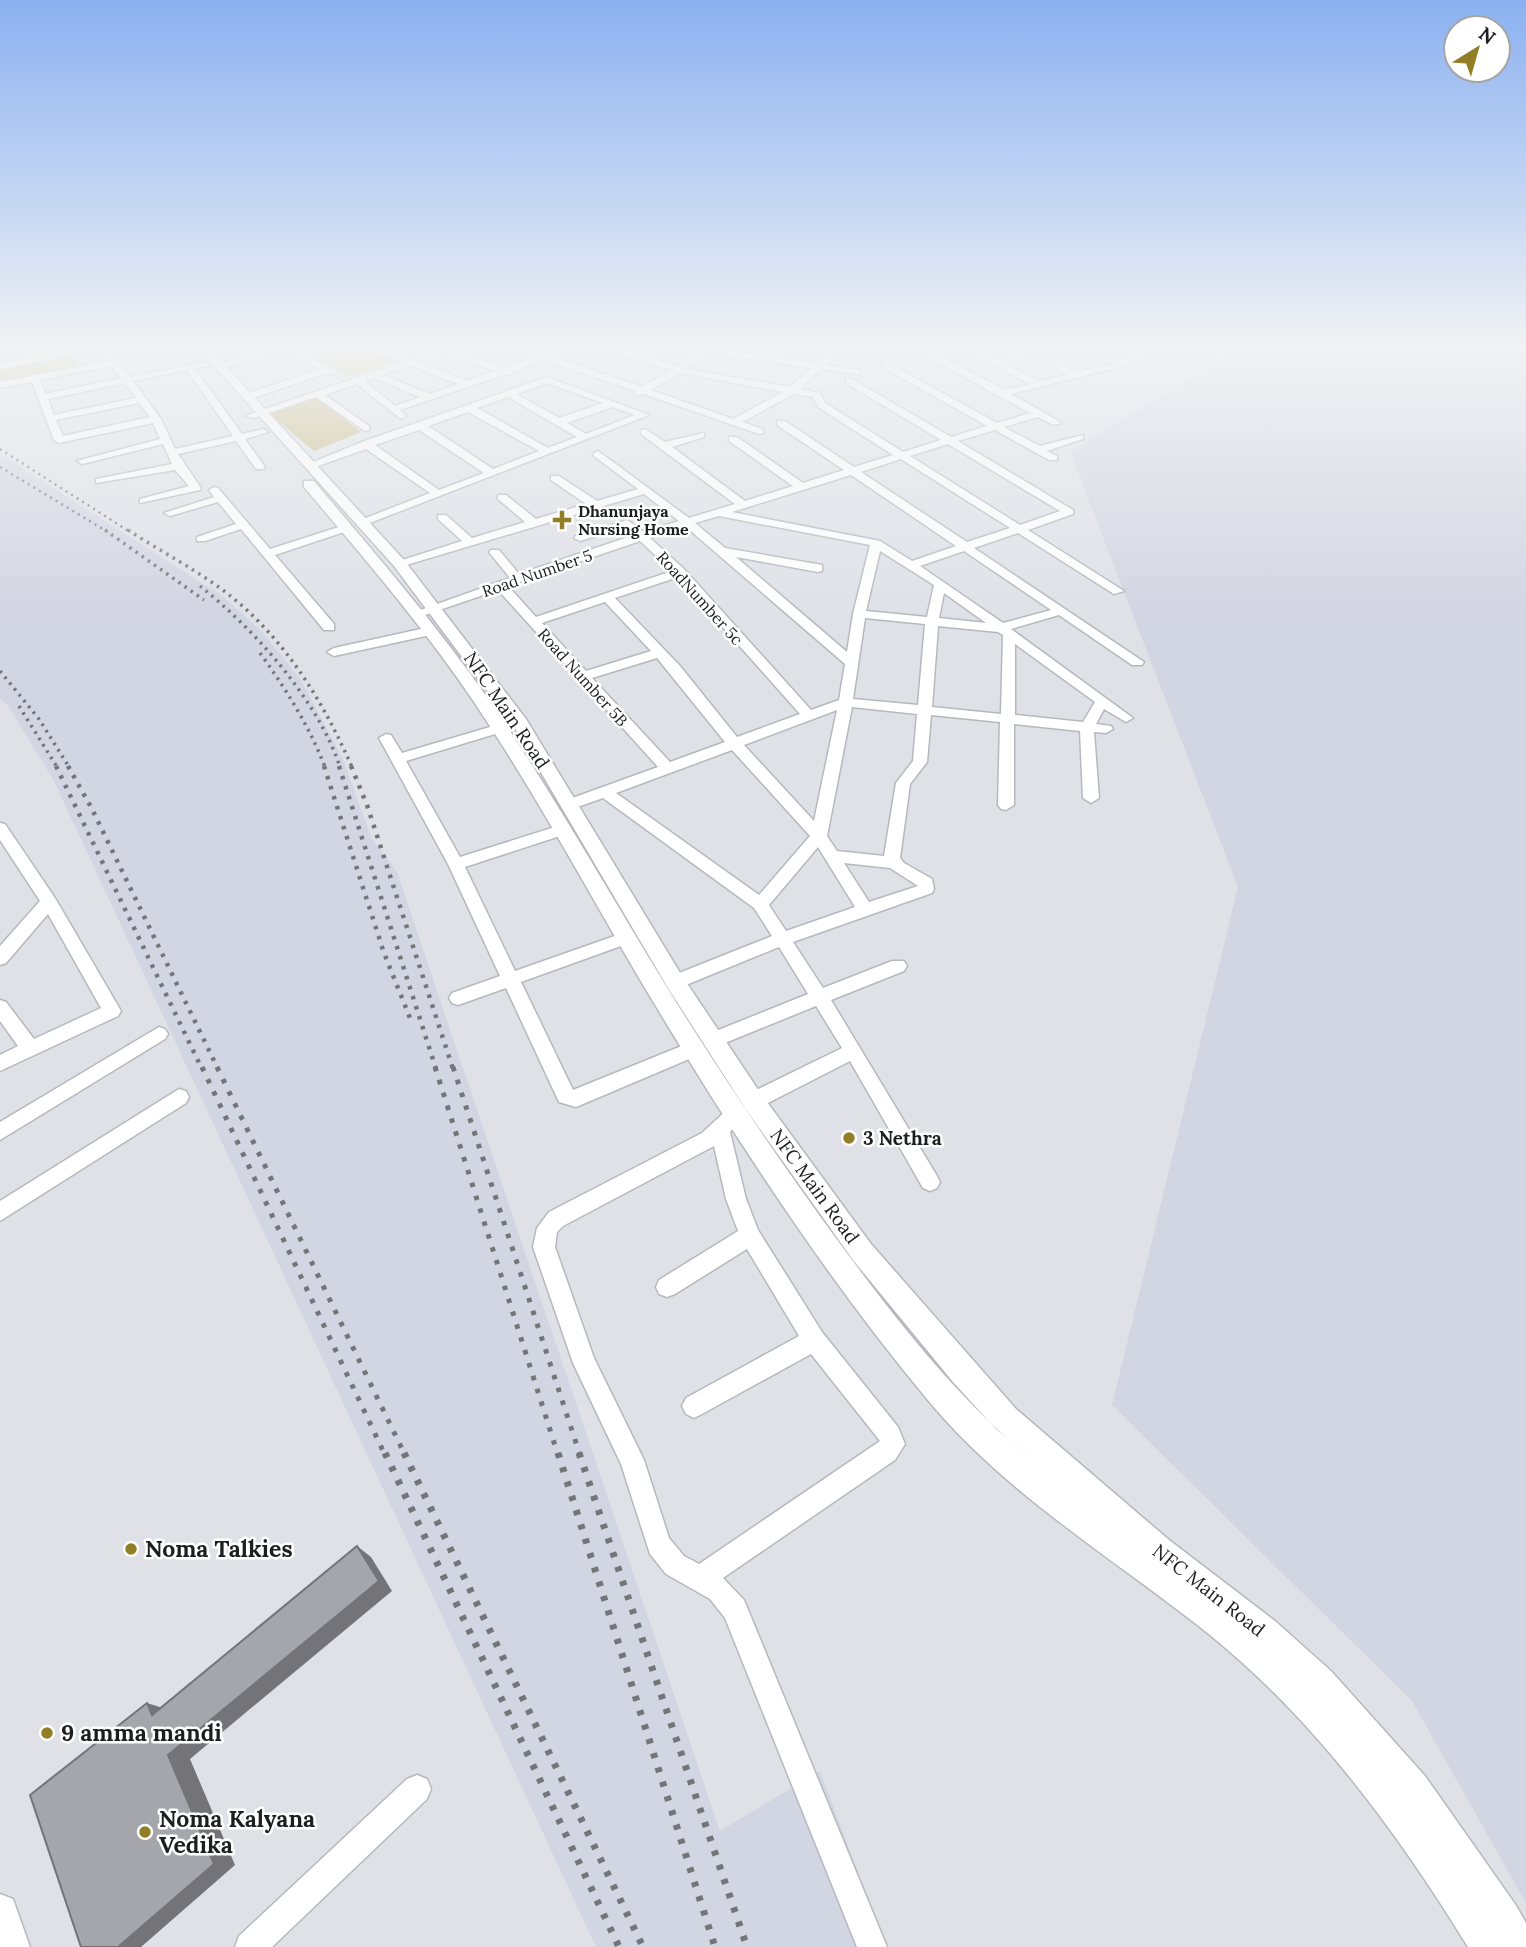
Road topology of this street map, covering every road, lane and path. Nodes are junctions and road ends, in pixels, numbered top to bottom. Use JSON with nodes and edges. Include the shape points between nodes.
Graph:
{"nodes":[{"id":1,"x":233,"y":438,"type":"edge"},
{"id":2,"x":238,"y":438,"type":"edge"},
{"id":3,"x":273,"y":438,"type":"edge"},
{"id":4,"x":279,"y":438,"type":"edge"},
{"id":5,"x":383,"y":438,"type":"edge"},
{"id":6,"x":439,"y":438,"type":"edge"},
{"id":7,"x":523,"y":438,"type":"edge"},
{"id":8,"x":586,"y":438,"type":"edge"},
{"id":9,"x":653,"y":438,"type":"edge"},
{"id":10,"x":690,"y":438,"type":"edge"},
{"id":11,"x":803,"y":438,"type":"edge"},
{"id":12,"x":874,"y":438,"type":"edge"},
{"id":13,"x":947,"y":438,"type":"edge"},
{"id":14,"x":957,"y":438,"type":"edge"},
{"id":15,"x":1017,"y":438,"type":"edge"},
{"id":16,"x":1076,"y":438,"type":"edge"},
{"id":17,"x":733,"y":439,"type":"dead end"},
{"id":18,"x":168,"y":440,"type":"joint"},
{"id":19,"x":950,"y":440,"type":"junction"},
{"id":20,"x":366,"y":444,"type":"junction"},
{"id":21,"x":663,"y":446,"type":"junction"},
{"id":22,"x":1040,"y":450,"type":"junction"},
{"id":23,"x":174,"y":452,"type":"junction"},
{"id":24,"x":548,"y":452,"type":"junction"},
{"id":25,"x":598,"y":454,"type":"dead end"},
{"id":26,"x":901,"y":455,"type":"junction"},
{"id":27,"x":1053,"y":458,"type":"dead end"},
{"id":28,"x":82,"y":461,"type":"dead end"},
{"id":29,"x":311,"y":465,"type":"junction"},
{"id":30,"x":178,"y":466,"type":"junction"},
{"id":31,"x":260,"y":467,"type":"dead end"},
{"id":32,"x":851,"y":471,"type":"junction"},
{"id":33,"x":492,"y":473,"type":"junction"},
{"id":34,"x":555,"y":478,"type":"dead end"},
{"id":35,"x":100,"y":481,"type":"dead end"},
{"id":36,"x":801,"y":486,"type":"junction"},
{"id":37,"x":644,"y":491,"type":"junction"},
{"id":38,"x":437,"y":494,"type":"junction"},
{"id":39,"x":502,"y":497,"type":"dead end"},
{"id":40,"x":144,"y":501,"type":"dead end"},
{"id":41,"x":593,"y":504,"type":"junction"},
{"id":42,"x":743,"y":504,"type":"junction"},
{"id":43,"x":717,"y":512,"type":"junction"},
{"id":44,"x":170,"y":513,"type":"dead end"},
{"id":45,"x":442,"y":517,"type":"dead end"},
{"id":46,"x":532,"y":522,"type":"junction"},
{"id":47,"x":687,"y":522,"type":"junction"},
{"id":48,"x":243,"y":525,"type":"junction"},
{"id":49,"x":354,"y":525,"type":"junction"},
{"id":50,"x":1018,"y":528,"type":"junction"},
{"id":51,"x":643,"y":536,"type":"junction"},
{"id":52,"x":580,"y":538,"type":"dead end"},
{"id":53,"x":201,"y":539,"type":"dead end"},
{"id":54,"x":470,"y":542,"type":"junction"},
{"id":55,"x":876,"y":542,"type":"junction"},
{"id":56,"x":967,"y":546,"type":"junction"},
{"id":57,"x":721,"y":551,"type":"junction"},
{"id":58,"x":495,"y":552,"type":"dead end"},
{"id":59,"x":268,"y":554,"type":"junction"},
{"id":60,"x":399,"y":563,"type":"junction"},
{"id":61,"x":911,"y":565,"type":"junction"},
{"id":62,"x":818,"y":568,"type":"dead end"},
{"id":63,"x":680,"y":572,"type":"junction"},
{"id":64,"x":517,"y":579,"type":"junction"},
{"id":65,"x":940,"y":584,"type":"junction"},
{"id":66,"x":500,"y":585,"type":"junction"},
{"id":67,"x":1118,"y":591,"type":"dead end"},
{"id":68,"x":607,"y":597,"type":"junction"},
{"id":69,"x":1061,"y":611,"type":"junction"},
{"id":70,"x":859,"y":614,"type":"junction"},
{"id":71,"x":428,"y":617,"type":"junction"},
{"id":72,"x":534,"y":622,"type":"junction"},
{"id":73,"x":932,"y":622,"type":"junction"},
{"id":74,"x":329,"y":627,"type":"dead end"},
{"id":75,"x":1004,"y":632,"type":"junction"},
{"id":76,"x":334,"y":652,"type":"dead end"},
{"id":77,"x":659,"y":653,"type":"junction"},
{"id":78,"x":851,"y":662,"type":"junction"},
{"id":79,"x":1138,"y":662,"type":"dead end"},
{"id":80,"x":583,"y":677,"type":"junction"},
{"id":81,"x":1102,"y":701,"type":"junction"},
{"id":82,"x":846,"y":702,"type":"junction"},
{"id":83,"x":923,"y":709,"type":"junction"},
{"id":84,"x":809,"y":716,"type":"junction"},
{"id":85,"x":1126,"y":718,"type":"dead end"},
{"id":86,"x":1006,"y":719,"type":"junction"},
{"id":87,"x":1087,"y":727,"type":"junction"},
{"id":88,"x":500,"y":728,"type":"junction"},
{"id":89,"x":1106,"y":729,"type":"dead end"},
{"id":90,"x":386,"y":738,"type":"dead end"},
{"id":91,"x":734,"y":743,"type":"junction"},
{"id":92,"x":398,"y":759,"type":"junction"},
{"id":93,"x":667,"y":768,"type":"junction"},
{"id":94,"x":603,"y":791,"type":"junction"},
{"id":95,"x":1091,"y":798,"type":"dead end"},
{"id":96,"x":569,"y":805,"type":"junction"},
{"id":97,"x":1006,"y":806,"type":"dead end"},
{"id":98,"x":0,"y":828,"type":"edge"},
{"id":99,"x":562,"y":830,"type":"junction"},
{"id":100,"x":819,"y":836,"type":"junction"},
{"id":101,"x":831,"y":856,"type":"junction"},
{"id":102,"x":894,"y":863,"type":"junction"},
{"id":103,"x":456,"y":864,"type":"junction"},
{"id":104,"x":594,"y":866,"type":"junction"},
{"id":105,"x":49,"y":902,"type":"junction"},
{"id":106,"x":760,"y":904,"type":"junction"},
{"id":107,"x":866,"y":911,"type":"junction"},
{"id":108,"x":626,"y":938,"type":"junction"},
{"id":109,"x":782,"y":939,"type":"junction"},
{"id":110,"x":0,"y":958,"type":"edge"},
{"id":111,"x":898,"y":966,"type":"dead end"},
{"id":112,"x":510,"y":977,"type":"junction"},
{"id":113,"x":676,"y":982,"type":"junction"},
{"id":114,"x":818,"y":997,"type":"junction"},
{"id":115,"x":458,"y":998,"type":"dead end"},
{"id":116,"x":0,"y":1007,"type":"edge"},
{"id":117,"x":159,"y":1034,"type":"dead end"},
{"id":118,"x":704,"y":1045,"type":"junction"},
{"id":119,"x":31,"y":1049,"type":"junction"},
{"id":120,"x":854,"y":1051,"type":"junction"},
{"id":121,"x":0,"y":1063,"type":"edge"},
{"id":122,"x":179,"y":1097,"type":"dead end"},
{"id":123,"x":736,"y":1115,"type":"junction"},
{"id":124,"x":0,"y":1132,"type":"edge"},
{"id":125,"x":930,"y":1182,"type":"dead end"},
{"id":126,"x":0,"y":1212,"type":"edge"},
{"id":127,"x":750,"y":1235,"type":"junction"},
{"id":128,"x":667,"y":1287,"type":"dead end"},
{"id":129,"x":814,"y":1340,"type":"junction"},
{"id":130,"x":694,"y":1406,"type":"dead end"},
{"id":131,"x":698,"y":1580,"type":"junction"},
{"id":132,"x":417,"y":1790,"type":"dead end"},
{"id":133,"x":0,"y":1912,"type":"edge"},
{"id":134,"x":12,"y":1947,"type":"edge"},
{"id":135,"x":250,"y":1947,"type":"edge"},
{"id":136,"x":872,"y":1947,"type":"edge"},
{"id":137,"x":1489,"y":1947,"type":"edge"},
{"id":138,"x":1519,"y":1947,"type":"edge"}],
"edges":[{"from":1,"to":23,"type":"street"},
{"from":2,"to":31,"type":"street"},
{"from":3,"to":49,"type":"main road","name":"NFC Main Road"},
{"from":4,"to":29,"type":"main road","name":"NFC Main Road"},
{"from":5,"to":20,"type":"street"},
{"from":6,"to":33,"type":"street"},
{"from":7,"to":24,"type":"street"},
{"from":8,"to":24,"type":"street"},
{"from":9,"to":21,"type":"street"},
{"from":10,"to":21,"type":"street"},
{"from":11,"to":32,"type":"street"},
{"from":12,"to":26,"type":"street"},
{"from":13,"to":19,"type":"street"},
{"from":14,"to":19,"type":"street","name":"Road Number 5"},
{"from":15,"to":22,"type":"street"},
{"from":16,"to":22,"type":"street"},
{"from":17,"to":36,"type":"street"},
{"from":18,"to":23,"type":"street"},
{"from":18,"to":28,"type":"street"},
{"from":19,"to":26,"type":"street","name":"Road Number 5"},
{"from":19,"to":50,"type":"street","via":[[1069,512]]},
{"from":20,"to":29,"type":"street"},
{"from":20,"to":38,"type":"street"},
{"from":21,"to":42,"type":"street"},
{"from":22,"to":27,"type":"street"},
{"from":23,"to":30,"type":"street"},
{"from":24,"to":33,"type":"street"},
{"from":25,"to":37,"type":"street"},
{"from":26,"to":32,"type":"street","name":"Road Number 5"},
{"from":26,"to":50,"type":"street"},
{"from":29,"to":49,"type":"main road","name":"NFC Main Road"},
{"from":30,"to":35,"type":"street"},
{"from":30,"to":40,"type":"street","via":[[196,488]]},
{"from":32,"to":36,"type":"street","name":"Road Number 5"},
{"from":32,"to":56,"type":"street"},
{"from":33,"to":38,"type":"street"},
{"from":34,"to":41,"type":"street"},
{"from":36,"to":42,"type":"street","name":"Road Number 5"},
{"from":37,"to":41,"type":"street"},
{"from":37,"to":47,"type":"street"},
{"from":38,"to":49,"type":"street"},
{"from":39,"to":46,"type":"street"},
{"from":41,"to":46,"type":"street"},
{"from":42,"to":43,"type":"street","name":"Road Number 5"},
{"from":43,"to":47,"type":"street","name":"Road Number 5"},
{"from":43,"to":55,"type":"street"},
{"from":44,"to":48,"type":"street","via":[[217,494]]},
{"from":45,"to":54,"type":"street"},
{"from":46,"to":54,"type":"street"},
{"from":47,"to":51,"type":"street","name":"Road Number 5"},
{"from":47,"to":57,"type":"street"},
{"from":48,"to":53,"type":"street"},
{"from":48,"to":59,"type":"street"},
{"from":49,"to":59,"type":"street"},
{"from":49,"to":60,"type":"main road","name":"NFC Main Road"},
{"from":49,"to":71,"type":"main road","name":"NFC Main Road"},
{"from":50,"to":56,"type":"street"},
{"from":50,"to":67,"type":"street"},
{"from":51,"to":52,"type":"street","name":"RoadNumber 5c","via":[[627,523]]},
{"from":51,"to":63,"type":"street","name":"RoadNumber 5c"},
{"from":51,"to":64,"type":"street","name":"Road Number 5"},
{"from":54,"to":60,"type":"street"},
{"from":55,"to":61,"type":"street"},
{"from":55,"to":70,"type":"street"},
{"from":56,"to":61,"type":"street"},
{"from":56,"to":69,"type":"street"},
{"from":57,"to":62,"type":"street"},
{"from":57,"to":78,"type":"street"},
{"from":58,"to":64,"type":"street"},
{"from":59,"to":74,"type":"street"},
{"from":60,"to":71,"type":"main road","name":"NFC Main Road"},
{"from":61,"to":65,"type":"street"},
{"from":63,"to":68,"type":"street"},
{"from":63,"to":84,"type":"street","name":"RoadNumber 5c"},
{"from":64,"to":66,"type":"street","name":"Road Number 5"},
{"from":65,"to":73,"type":"street"},
{"from":65,"to":75,"type":"street"},
{"from":66,"to":71,"type":"street","name":"Road Number 5"},
{"from":66,"to":72,"type":"street","name":"Road Number 5B"},
{"from":68,"to":72,"type":"street"},
{"from":68,"to":77,"type":"street"},
{"from":69,"to":75,"type":"street"},
{"from":69,"to":79,"type":"street"},
{"from":70,"to":73,"type":"street"},
{"from":70,"to":78,"type":"street"},
{"from":71,"to":76,"type":"street","name":"Road Number 5"},
{"from":71,"to":88,"type":"main road","name":"NFC Main Road"},
{"from":71,"to":96,"type":"main road","name":"NFC Main Road","via":[[520,723]]},
{"from":72,"to":80,"type":"street","name":"Road Number 5B"},
{"from":73,"to":75,"type":"street"},
{"from":73,"to":83,"type":"street"},
{"from":75,"to":81,"type":"street"},
{"from":75,"to":86,"type":"street"},
{"from":77,"to":80,"type":"street"},
{"from":77,"to":91,"type":"street"},
{"from":78,"to":82,"type":"street"},
{"from":80,"to":93,"type":"street","name":"Road Number 5B"},
{"from":81,"to":85,"type":"street"},
{"from":81,"to":87,"type":"street"},
{"from":82,"to":83,"type":"street"},
{"from":82,"to":84,"type":"street"},
{"from":82,"to":100,"type":"street"},
{"from":83,"to":86,"type":"street"},
{"from":83,"to":102,"type":"street","via":[[920,762],[903,783]]},
{"from":84,"to":91,"type":"street"},
{"from":86,"to":87,"type":"street"},
{"from":86,"to":97,"type":"street"},
{"from":87,"to":89,"type":"street"},
{"from":87,"to":95,"type":"street"},
{"from":88,"to":92,"type":"street"},
{"from":88,"to":99,"type":"main road","name":"NFC Main Road"},
{"from":90,"to":92,"type":"street"},
{"from":91,"to":93,"type":"street"},
{"from":91,"to":100,"type":"street"},
{"from":92,"to":103,"type":"street"},
{"from":93,"to":94,"type":"street"},
{"from":94,"to":96,"type":"street"},
{"from":94,"to":106,"type":"street"},
{"from":96,"to":104,"type":"main road","name":"NFC Main Road"},
{"from":98,"to":105,"type":"street"},
{"from":99,"to":103,"type":"street"},
{"from":99,"to":104,"type":"main road","name":"NFC Main Road"},
{"from":100,"to":101,"type":"street"},
{"from":100,"to":106,"type":"street"},
{"from":101,"to":102,"type":"street"},
{"from":101,"to":107,"type":"street"},
{"from":102,"to":107,"type":"street","via":[[926,883],[926,889]]},
{"from":103,"to":112,"type":"street"},
{"from":104,"to":108,"type":"main road","name":"NFC Main Road"},
{"from":104,"to":113,"type":"main road","name":"NFC Main Road"},
{"from":105,"to":110,"type":"street"},
{"from":105,"to":119,"type":"street","via":[[112,1010]]},
{"from":106,"to":109,"type":"street"},
{"from":107,"to":109,"type":"street"},
{"from":108,"to":112,"type":"street"},
{"from":108,"to":118,"type":"main road","name":"NFC Main Road"},
{"from":109,"to":113,"type":"street"},
{"from":109,"to":114,"type":"street"},
{"from":111,"to":114,"type":"street"},
{"from":112,"to":115,"type":"street"},
{"from":112,"to":118,"type":"street","via":[[569,1099]]},
{"from":113,"to":118,"type":"main road","name":"NFC Main Road"},
{"from":114,"to":118,"type":"street"},
{"from":114,"to":120,"type":"street"},
{"from":116,"to":119,"type":"street"},
{"from":117,"to":124,"type":"street"},
{"from":118,"to":123,"type":"main road","name":"NFC Main Road"},
{"from":119,"to":121,"type":"street"},
{"from":120,"to":123,"type":"street"},
{"from":120,"to":125,"type":"street"},
{"from":122,"to":126,"type":"street"},
{"from":123,"to":127,"type":"street","via":[[736,1199]]},
{"from":123,"to":131,"type":"street","via":[[709,1139],[556,1219],[547,1228],[544,1247],[584,1363],[632,1460],[659,1545],[675,1565]]},
{"from":123,"to":137,"type":"main road","name":"NFC Main Road","via":[[836,1262],[941,1395],[991,1445],[1087,1525],[1224,1627],[1283,1678],[1402,1818]]},
{"from":123,"to":138,"type":"main road","name":"NFC Main Road","via":[[1006,1419],[1158,1550],[1264,1632],[1319,1683],[1413,1788]]},
{"from":127,"to":128,"type":"street"},
{"from":127,"to":129,"type":"street"},
{"from":129,"to":130,"type":"street"},
{"from":129,"to":131,"type":"street","via":[[890,1435],[892,1444],[887,1452]]},
{"from":131,"to":136,"type":"street","via":[[719,1590],[735,1609]]},
{"from":132,"to":135,"type":"street"},
{"from":133,"to":134,"type":"main road"}]}
